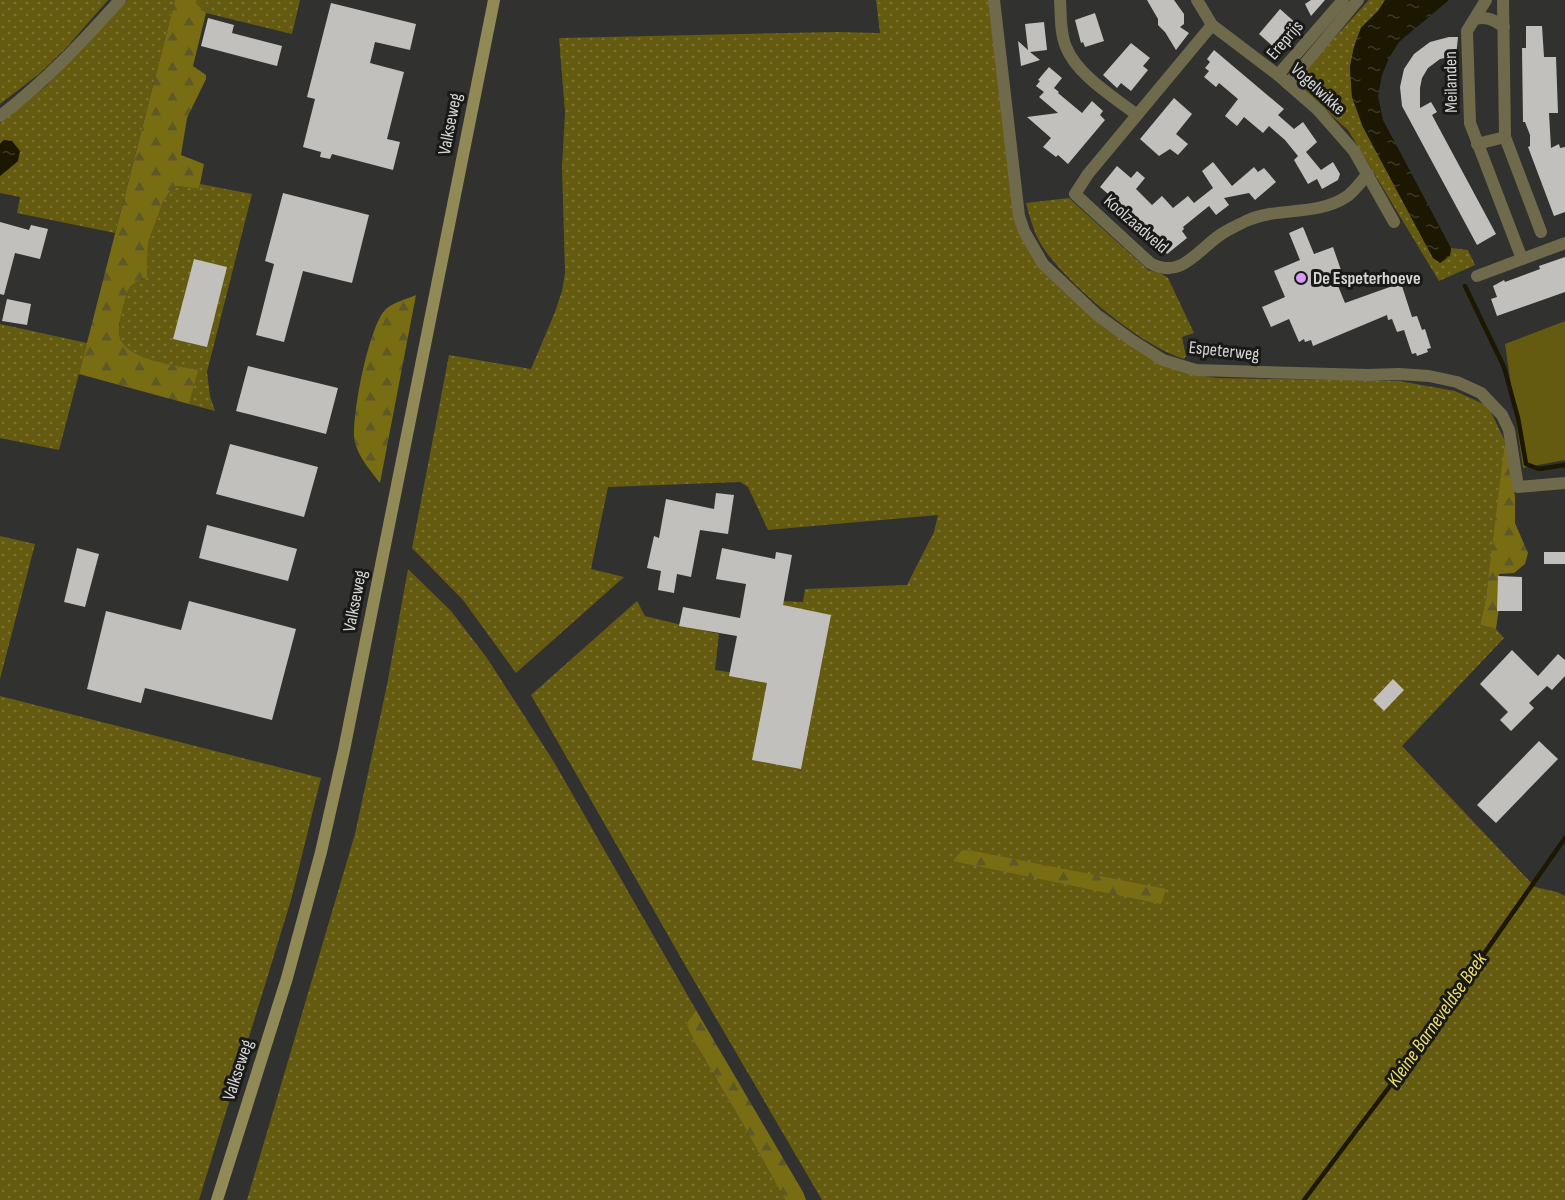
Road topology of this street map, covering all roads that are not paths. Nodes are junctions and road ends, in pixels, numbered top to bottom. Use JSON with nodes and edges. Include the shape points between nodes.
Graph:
{"nodes":[{"id":1,"x":120,"y":0,"type":"edge"},
{"id":2,"x":494,"y":0,"type":"edge"},
{"id":3,"x":994,"y":0,"type":"edge"},
{"id":4,"x":1060,"y":0,"type":"edge"},
{"id":5,"x":1197,"y":0,"type":"edge"},
{"id":6,"x":1343,"y":0,"type":"edge"},
{"id":7,"x":1358,"y":0,"type":"edge"},
{"id":8,"x":1486,"y":0,"type":"edge"},
{"id":9,"x":1503,"y":0,"type":"edge"},
{"id":10,"x":1475,"y":19,"type":"junction"},
{"id":11,"x":1212,"y":25,"type":"junction"},
{"id":12,"x":1504,"y":27,"type":"junction"},
{"id":13,"x":1283,"y":80,"type":"junction"},
{"id":14,"x":1137,"y":115,"type":"junction"},
{"id":15,"x":0,"y":116,"type":"edge"},
{"id":16,"x":1505,"y":138,"type":"junction"},
{"id":17,"x":1478,"y":144,"type":"junction"},
{"id":18,"x":1368,"y":174,"type":"junction"},
{"id":19,"x":1394,"y":222,"type":"dead end"},
{"id":20,"x":1541,"y":232,"type":"dead end"},
{"id":21,"x":1565,"y":243,"type":"edge"},
{"id":22,"x":1522,"y":259,"type":"junction"},
{"id":23,"x":1477,"y":276,"type":"dead end"},
{"id":24,"x":1565,"y":483,"type":"edge"},
{"id":25,"x":217,"y":1200,"type":"edge"}],
"edges":[{"from":1,"to":15,"type":"street","via":[[78,47]]},
{"from":2,"to":25,"type":"main road","name":"Valkseweg","via":[[321,852],[287,978]]},
{"from":3,"to":24,"type":"street","name":"Espeterweg","via":[[1016,197],[1024,231],[1043,264],[1097,315],[1163,360],[1196,370],[1399,374],[1457,382],[1481,393],[1502,415],[1509,430],[1518,487]]},
{"from":4,"to":14,"type":"street","via":[[1066,48],[1087,77]]},
{"from":5,"to":11,"type":"street","name":"Vogelwikke"},
{"from":6,"to":13,"type":"street","name":"Ereprijs"},
{"from":7,"to":13,"type":"street","name":"Ereprijs"},
{"from":8,"to":10,"type":"street","name":"Meilanden"},
{"from":9,"to":12,"type":"street"},
{"from":10,"to":12,"type":"street","via":[[1485,17]]},
{"from":10,"to":17,"type":"street","name":"Meilanden","via":[[1467,31],[1467,43],[1470,123]]},
{"from":11,"to":13,"type":"street","name":"Vogelwikke"},
{"from":11,"to":14,"type":"street","name":"Koolzaadveld"},
{"from":12,"to":16,"type":"street"},
{"from":13,"to":18,"type":"street","name":"Vogelwikke","via":[[1318,110]]},
{"from":14,"to":18,"type":"street","name":"Koolzaadveld","via":[[1075,194],[1161,269],[1186,263],[1221,234],[1252,219],[1328,205],[1347,196]]},
{"from":16,"to":17,"type":"street"},
{"from":16,"to":20,"type":"street"},
{"from":17,"to":22,"type":"street","name":"Meilanden"},
{"from":18,"to":19,"type":"street","name":"Vogelwikke"},
{"from":21,"to":22,"type":"street"},
{"from":22,"to":23,"type":"street"}]}
